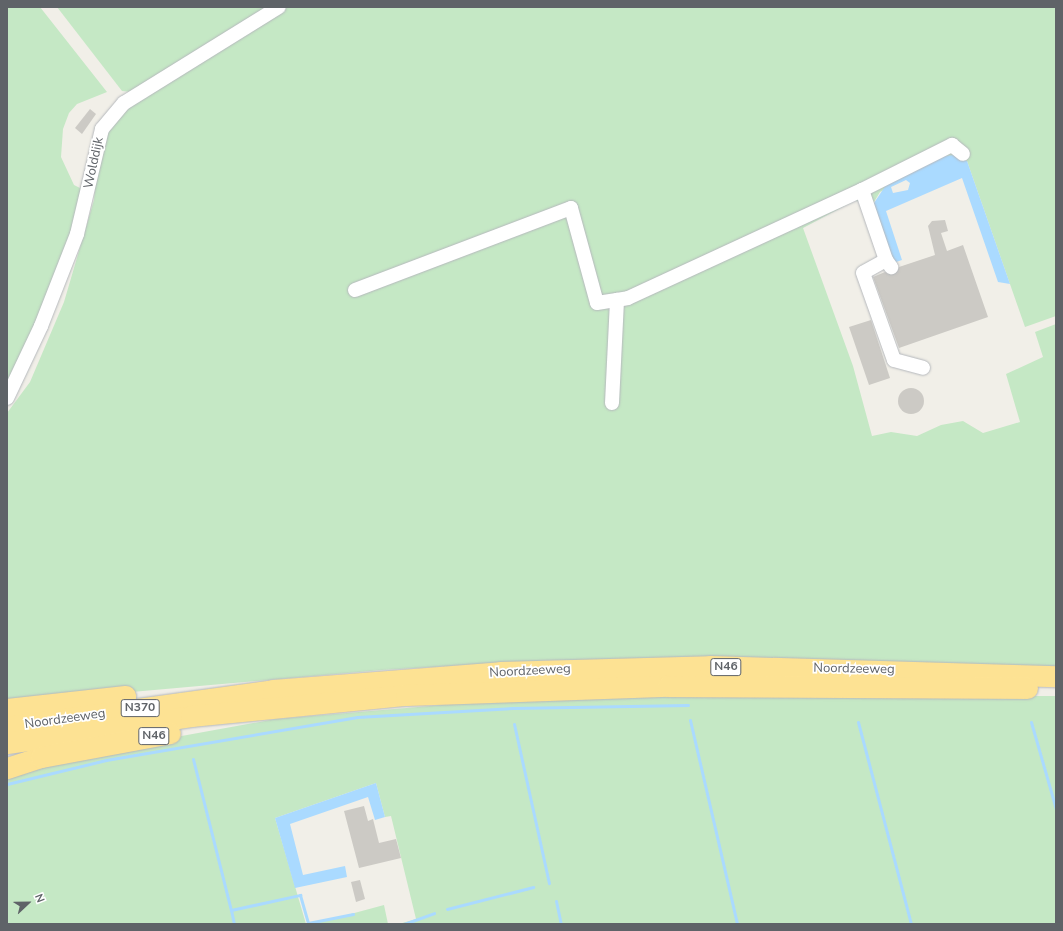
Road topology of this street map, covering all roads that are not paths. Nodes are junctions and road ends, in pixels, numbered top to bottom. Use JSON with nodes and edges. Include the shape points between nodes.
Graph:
{"nodes":[{"id":1,"x":279,"y":7,"type":"edge"},
{"id":2,"x":963,"y":154,"type":"dead end"},
{"id":3,"x":862,"y":190,"type":"junction"},
{"id":4,"x":355,"y":290,"type":"dead end"},
{"id":5,"x":617,"y":300,"type":"junction"},
{"id":6,"x":923,"y":368,"type":"dead end"},
{"id":7,"x":7,"y":398,"type":"edge"},
{"id":8,"x":612,"y":403,"type":"dead end"},
{"id":9,"x":1056,"y":676,"type":"edge"},
{"id":10,"x":1056,"y":687,"type":"edge"},
{"id":11,"x":273,"y":690,"type":"junction"},
{"id":12,"x":302,"y":703,"type":"junction"},
{"id":13,"x":7,"y":709,"type":"edge"},
{"id":14,"x":7,"y":727,"type":"edge"},
{"id":15,"x":7,"y":743,"type":"edge"},
{"id":16,"x":7,"y":768,"type":"edge"}],
"edges":[{"from":1,"to":7,"type":"street","name":"Wolddijk","via":[[124,103],[102,129],[77,234],[41,326]]},
{"from":2,"to":3,"type":"street","via":[[952,145]]},
{"from":3,"to":5,"type":"street","via":[[628,298]]},
{"from":3,"to":6,"type":"street","via":[[889,264],[863,273],[894,360]]},
{"from":4,"to":5,"type":"street","via":[[571,208],[597,303]]},
{"from":5,"to":8,"type":"street"},
{"from":9,"to":11,"type":"highway","name":"Noordzeeweg","number":"N46","via":[[608,667],[413,677]]},
{"from":10,"to":12,"type":"highway","name":"Noordzeeweg","number":"N46","via":[[535,688]]},
{"from":11,"to":13,"type":"highway","number":"N46","via":[[135,695]]},
{"from":11,"to":14,"type":"highway","name":"Noordzeeweg","number":"N370"},
{"from":12,"to":15,"type":"highway","name":"Noordzeeweg","number":"N46"},
{"from":12,"to":16,"type":"highway","number":"N46"}]}
